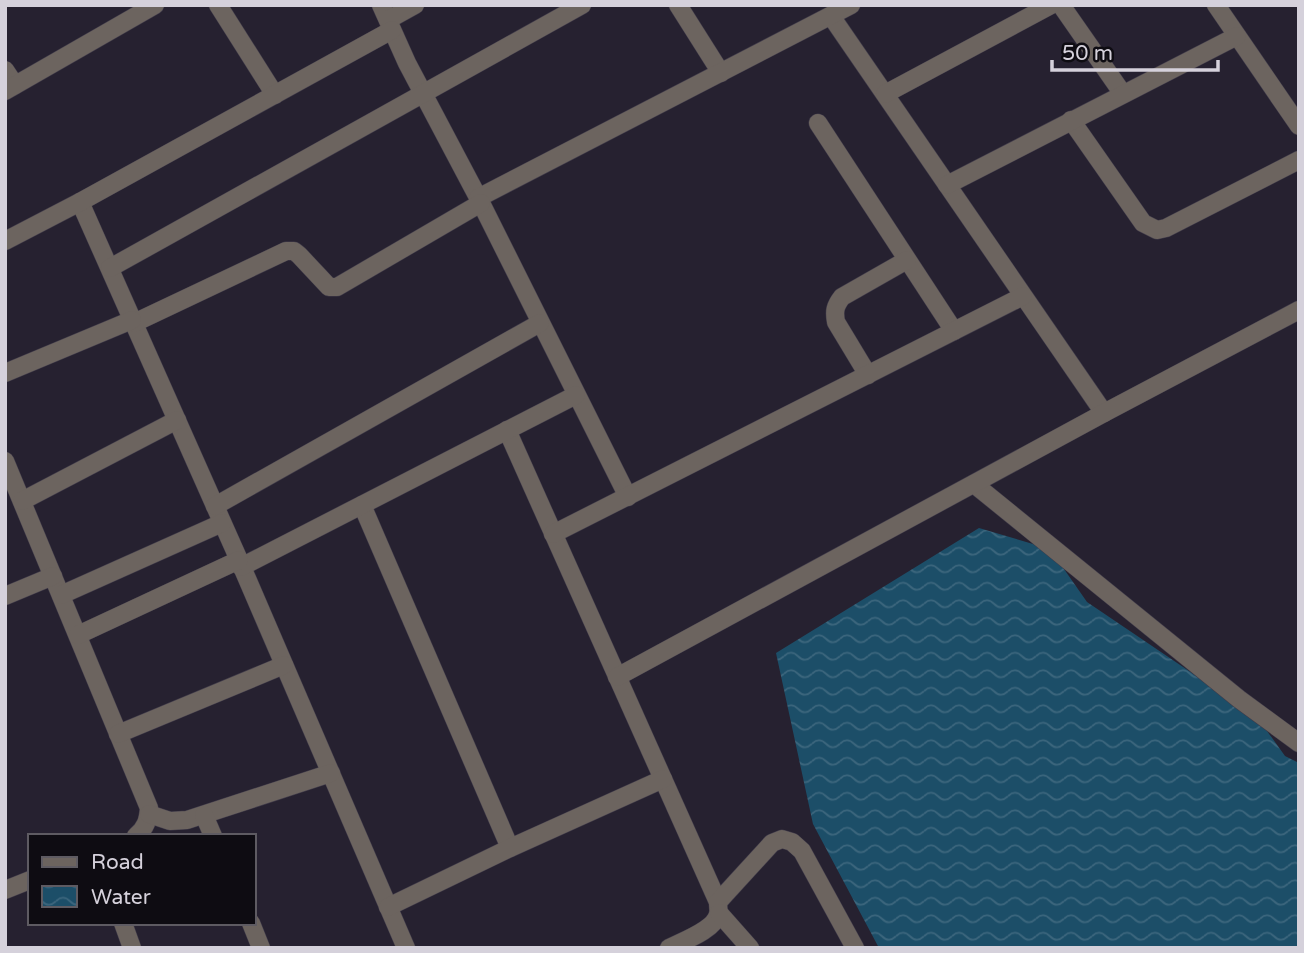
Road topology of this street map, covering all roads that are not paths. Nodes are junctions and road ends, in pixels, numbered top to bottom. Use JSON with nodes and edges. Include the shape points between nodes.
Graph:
{"nodes":[{"id":1,"x":155,"y":5,"type":"edge"},
{"id":2,"x":218,"y":5,"type":"edge"},
{"id":3,"x":415,"y":5,"type":"edge"},
{"id":4,"x":582,"y":5,"type":"edge"},
{"id":5,"x":678,"y":5,"type":"edge"},
{"id":6,"x":851,"y":5,"type":"edge"},
{"id":7,"x":1051,"y":5,"type":"edge"},
{"id":8,"x":1061,"y":5,"type":"edge"},
{"id":9,"x":1216,"y":5,"type":"edge"},
{"id":10,"x":831,"y":16,"type":"junction"},
{"id":11,"x":387,"y":18,"type":"edge"},
{"id":12,"x":1237,"y":36,"type":"junction"},
{"id":13,"x":721,"y":73,"type":"junction"},
{"id":14,"x":9,"y":82,"type":"edge"},
{"id":15,"x":422,"y":93,"type":"junction"},
{"id":16,"x":275,"y":94,"type":"junction"},
{"id":17,"x":885,"y":94,"type":"junction"},
{"id":18,"x":1123,"y":94,"type":"junction"},
{"id":19,"x":1070,"y":120,"type":"junction"},
{"id":20,"x":818,"y":123,"type":"dead end"},
{"id":21,"x":1299,"y":127,"type":"edge"},
{"id":22,"x":1299,"y":160,"type":"edge"},
{"id":23,"x":947,"y":185,"type":"junction"},
{"id":24,"x":480,"y":200,"type":"junction"},
{"id":25,"x":80,"y":202,"type":"junction"},
{"id":26,"x":5,"y":241,"type":"edge"},
{"id":27,"x":907,"y":260,"type":"junction"},
{"id":28,"x":110,"y":268,"type":"junction"},
{"id":29,"x":1023,"y":296,"type":"junction"},
{"id":30,"x":1299,"y":310,"type":"edge"},
{"id":31,"x":133,"y":321,"type":"junction"},
{"id":32,"x":540,"y":323,"type":"junction"},
{"id":33,"x":954,"y":331,"type":"junction"},
{"id":34,"x":5,"y":373,"type":"edge"},
{"id":35,"x":868,"y":375,"type":"junction"},
{"id":36,"x":576,"y":395,"type":"junction"},
{"id":37,"x":1104,"y":413,"type":"junction"},
{"id":38,"x":177,"y":420,"type":"junction"},
{"id":39,"x":507,"y":430,"type":"junction"},
{"id":40,"x":5,"y":461,"type":"edge"},
{"id":41,"x":974,"y":484,"type":"junction"},
{"id":42,"x":628,"y":497,"type":"junction"},
{"id":43,"x":22,"y":501,"type":"junction"},
{"id":44,"x":362,"y":505,"type":"junction"},
{"id":45,"x":215,"y":506,"type":"junction"},
{"id":46,"x":222,"y":523,"type":"junction"},
{"id":47,"x":553,"y":534,"type":"junction"},
{"id":48,"x":240,"y":564,"type":"junction"},
{"id":49,"x":53,"y":576,"type":"junction"},
{"id":50,"x":61,"y":595,"type":"junction"},
{"id":51,"x":5,"y":596,"type":"edge"},
{"id":52,"x":78,"y":635,"type":"junction"},
{"id":53,"x":284,"y":665,"type":"junction"},
{"id":54,"x":617,"y":677,"type":"junction"},
{"id":55,"x":118,"y":734,"type":"junction"},
{"id":56,"x":1299,"y":743,"type":"edge"},
{"id":57,"x":331,"y":773,"type":"junction"},
{"id":58,"x":663,"y":779,"type":"junction"},
{"id":59,"x":149,"y":814,"type":"junction"},
{"id":60,"x":204,"y":815,"type":"junction"},
{"id":61,"x":139,"y":834,"type":"edge"},
{"id":62,"x":212,"y":834,"type":"edge"},
{"id":63,"x":510,"y":848,"type":"junction"},
{"id":64,"x":28,"y":881,"type":"edge"},
{"id":65,"x":5,"y":890,"type":"edge"},
{"id":66,"x":388,"y":907,"type":"junction"},
{"id":67,"x":718,"y":908,"type":"junction"},
{"id":68,"x":124,"y":925,"type":"edge"},
{"id":69,"x":252,"y":925,"type":"edge"},
{"id":70,"x":132,"y":948,"type":"edge"},
{"id":71,"x":261,"y":948,"type":"edge"},
{"id":72,"x":406,"y":948,"type":"edge"},
{"id":73,"x":669,"y":948,"type":"edge"},
{"id":74,"x":750,"y":948,"type":"edge"},
{"id":75,"x":855,"y":948,"type":"edge"}],
"edges":[{"from":1,"to":14,"type":"street"},
{"from":2,"to":16,"type":"street"},
{"from":3,"to":11,"type":"street"},
{"from":4,"to":15,"type":"street"},
{"from":5,"to":13,"type":"street"},
{"from":6,"to":10,"type":"street"},
{"from":7,"to":17,"type":"street"},
{"from":8,"to":18,"type":"street"},
{"from":9,"to":12,"type":"street"},
{"from":10,"to":13,"type":"street"},
{"from":10,"to":17,"type":"street"},
{"from":11,"to":15,"type":"street"},
{"from":11,"to":16,"type":"street"},
{"from":12,"to":18,"type":"street"},
{"from":12,"to":21,"type":"street"},
{"from":13,"to":24,"type":"street"},
{"from":15,"to":24,"type":"street"},
{"from":15,"to":28,"type":"street"},
{"from":16,"to":25,"type":"street"},
{"from":17,"to":23,"type":"street"},
{"from":18,"to":19,"type":"street"},
{"from":19,"to":22,"type":"street","via":[[1143,223],[1157,230]]},
{"from":19,"to":23,"type":"street"},
{"from":20,"to":27,"type":"street"},
{"from":23,"to":29,"type":"street"},
{"from":24,"to":31,"type":"street","via":[[337,288],[328,287],[295,251],[286,251]]},
{"from":24,"to":32,"type":"street"},
{"from":25,"to":26,"type":"street"},
{"from":25,"to":28,"type":"street"},
{"from":27,"to":33,"type":"street"},
{"from":27,"to":35,"type":"street","via":[[842,297],[836,305],[836,321]]},
{"from":28,"to":31,"type":"street"},
{"from":29,"to":33,"type":"street"},
{"from":29,"to":37,"type":"street"},
{"from":30,"to":37,"type":"street"},
{"from":31,"to":34,"type":"street"},
{"from":31,"to":38,"type":"street"},
{"from":32,"to":36,"type":"street"},
{"from":32,"to":45,"type":"street"},
{"from":33,"to":35,"type":"street"},
{"from":35,"to":42,"type":"street"},
{"from":36,"to":39,"type":"street"},
{"from":36,"to":42,"type":"street"},
{"from":37,"to":41,"type":"street"},
{"from":38,"to":43,"type":"street"},
{"from":38,"to":45,"type":"street"},
{"from":39,"to":44,"type":"street"},
{"from":39,"to":47,"type":"street"},
{"from":40,"to":43,"type":"street"},
{"from":41,"to":54,"type":"street"},
{"from":41,"to":56,"type":"street"},
{"from":42,"to":47,"type":"street"},
{"from":43,"to":49,"type":"street"},
{"from":44,"to":48,"type":"street"},
{"from":44,"to":63,"type":"street"},
{"from":45,"to":46,"type":"street"},
{"from":46,"to":48,"type":"street"},
{"from":46,"to":50,"type":"street"},
{"from":47,"to":54,"type":"street"},
{"from":48,"to":52,"type":"street"},
{"from":48,"to":53,"type":"street"},
{"from":49,"to":50,"type":"street"},
{"from":49,"to":51,"type":"street"},
{"from":50,"to":52,"type":"street"},
{"from":52,"to":55,"type":"street"},
{"from":53,"to":55,"type":"street"},
{"from":53,"to":57,"type":"street"},
{"from":54,"to":58,"type":"street"},
{"from":55,"to":59,"type":"street"},
{"from":57,"to":60,"type":"street"},
{"from":57,"to":66,"type":"street"},
{"from":58,"to":63,"type":"street"},
{"from":58,"to":67,"type":"street"},
{"from":59,"to":60,"type":"street","via":[[179,822]]},
{"from":59,"to":61,"type":"street"},
{"from":60,"to":62,"type":"street"},
{"from":63,"to":66,"type":"street"},
{"from":64,"to":65,"type":"street"},
{"from":66,"to":72,"type":"street"},
{"from":67,"to":73,"type":"street","via":[[715,921],[706,929]]},
{"from":67,"to":74,"type":"street"},
{"from":67,"to":75,"type":"street","via":[[772,843],[782,839],[803,851]]},
{"from":68,"to":70,"type":"street"},
{"from":69,"to":71,"type":"street"}]}
